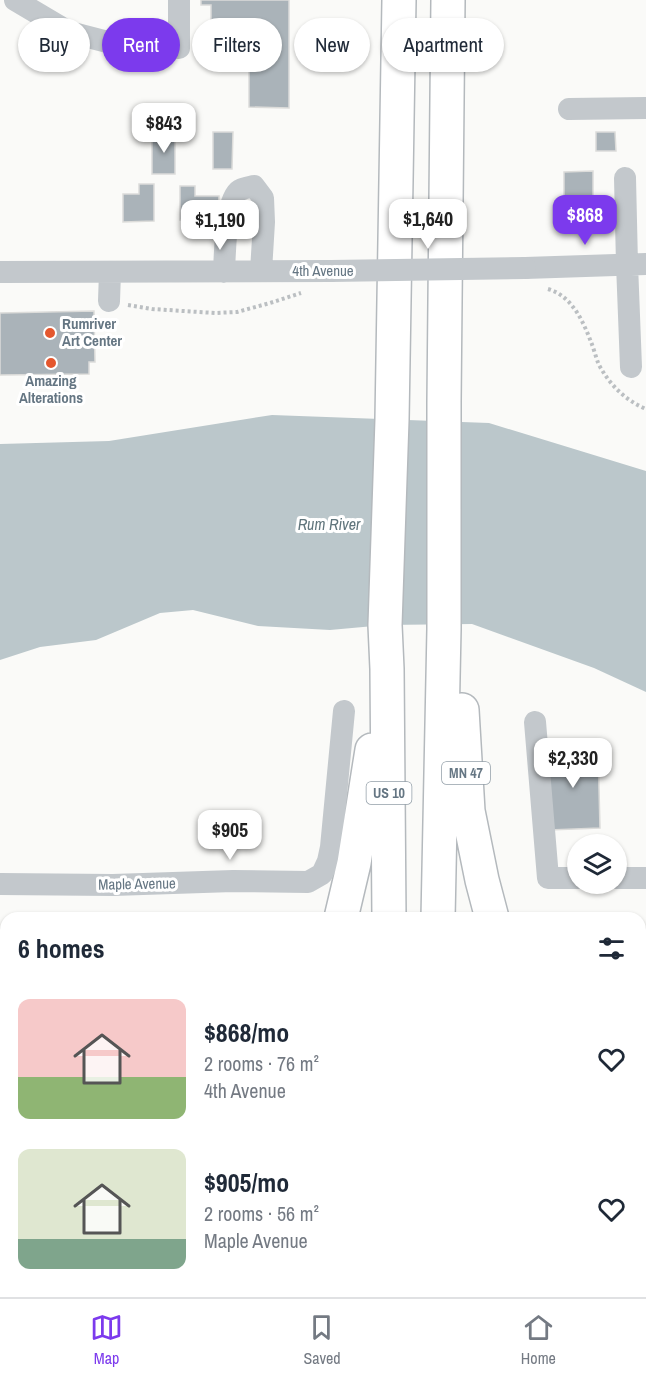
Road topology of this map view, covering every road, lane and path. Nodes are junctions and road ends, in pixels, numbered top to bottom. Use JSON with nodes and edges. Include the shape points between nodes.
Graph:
{"nodes":[{"id":1,"x":15,"y":0,"type":"edge"},
{"id":2,"x":179,"y":0,"type":"edge"},
{"id":3,"x":399,"y":0,"type":"edge"},
{"id":4,"x":448,"y":0,"type":"edge"},
{"id":5,"x":646,"y":108,"type":"edge"},
{"id":6,"x":569,"y":109,"type":"dead end"},
{"id":7,"x":626,"y":178,"type":"dead end"},
{"id":8,"x":636,"y":264,"type":"edge"},
{"id":9,"x":261,"y":271,"type":"junction"},
{"id":10,"x":0,"y":272,"type":"edge"},
{"id":11,"x":110,"y":272,"type":"junction"},
{"id":12,"x":224,"y":272,"type":"junction"},
{"id":13,"x":542,"y":289,"type":"dead end"},
{"id":14,"x":310,"y":293,"type":"dead end"},
{"id":15,"x":109,"y":301,"type":"joint"},
{"id":16,"x":631,"y":367,"type":"dead end"},
{"id":17,"x":646,"y":409,"type":"edge"},
{"id":18,"x":444,"y":629,"type":"junction"},
{"id":19,"x":387,"y":669,"type":"junction"},
{"id":20,"x":344,"y":711,"type":"dead end"},
{"id":21,"x":535,"y":722,"type":"dead end"},
{"id":22,"x":567,"y":878,"type":"edge"},
{"id":23,"x":627,"y":878,"type":"edge"},
{"id":24,"x":646,"y":878,"type":"edge"},
{"id":25,"x":0,"y":884,"type":"edge"},
{"id":26,"x":343,"y":912,"type":"edge"},
{"id":27,"x":389,"y":912,"type":"edge"},
{"id":28,"x":438,"y":912,"type":"edge"},
{"id":29,"x":490,"y":912,"type":"edge"}],
"edges":[{"from":1,"to":2,"type":"street","via":[[69,32],[123,46],[179,48]]},
{"from":3,"to":19,"type":"highway","number":"US 10"},
{"from":4,"to":18,"type":"highway"},
{"from":5,"to":6,"type":"street"},
{"from":7,"to":8,"type":"street"},
{"from":8,"to":9,"type":"street","name":"4th Avenue","bridge":true},
{"from":8,"to":16,"type":"street"},
{"from":9,"to":12,"type":"street","name":"4th Avenue"},
{"from":9,"to":12,"type":"street","via":[[263,198],[254,186],[240,190],[230,210]]},
{"from":10,"to":11,"type":"street","name":"4th Avenue"},
{"from":11,"to":12,"type":"street","name":"4th Avenue"},
{"from":11,"to":15,"type":"street"},
{"from":13,"to":17,"type":"path","via":[[564,297],[579,315],[599,364],[617,390]]},
{"from":14,"to":15,"type":"path","via":[[215,314]]},
{"from":18,"to":28,"type":"highway"},
{"from":18,"to":29,"type":"highway","number":"MN 47","via":[[456,647],[468,811]]},
{"from":19,"to":26,"type":"highway"},
{"from":19,"to":27,"type":"highway","number":"US 10"},
{"from":20,"to":25,"type":"street","name":"Maple Avenue","via":[[331,847],[322,874],[308,882]]},
{"from":21,"to":22,"type":"street","via":[[548,878]]},
{"from":23,"to":24,"type":"street"}]}
